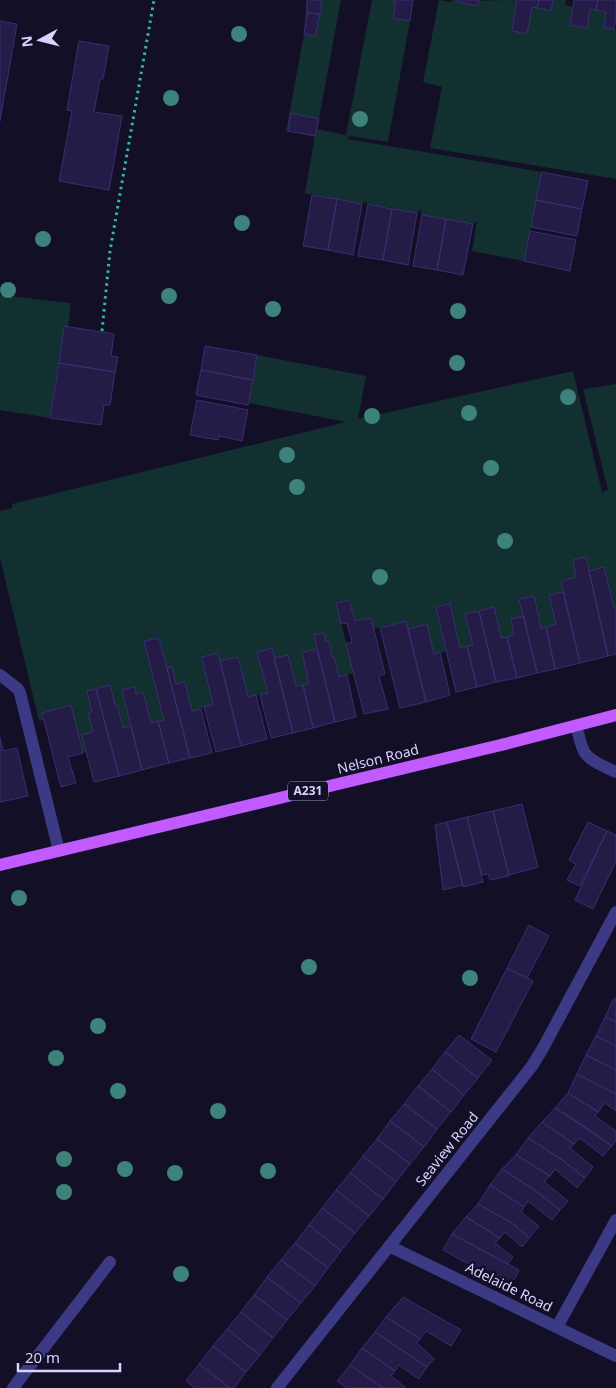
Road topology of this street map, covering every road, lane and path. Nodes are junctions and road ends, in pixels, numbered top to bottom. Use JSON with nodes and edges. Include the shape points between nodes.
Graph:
{"nodes":[{"id":1,"x":154,"y":0,"type":"edge"},
{"id":2,"x":102,"y":331,"type":"dead end"},
{"id":3,"x":0,"y":675,"type":"edge"},
{"id":4,"x":616,"y":715,"type":"edge"},
{"id":5,"x":576,"y":726,"type":"junction"},
{"id":6,"x":616,"y":772,"type":"edge"},
{"id":7,"x":59,"y":851,"type":"junction"},
{"id":8,"x":0,"y":865,"type":"edge"},
{"id":9,"x":616,"y":912,"type":"edge"},
{"id":10,"x":616,"y":1220,"type":"edge"},
{"id":11,"x":389,"y":1246,"type":"junction"},
{"id":12,"x":110,"y":1262,"type":"dead end"},
{"id":13,"x":557,"y":1326,"type":"junction"},
{"id":14,"x":616,"y":1356,"type":"edge"},
{"id":15,"x":14,"y":1388,"type":"edge"},
{"id":16,"x":277,"y":1388,"type":"edge"}],
"edges":[{"from":1,"to":2,"type":"path","via":[[110,251]]},
{"from":3,"to":7,"type":"street","via":[[20,693]]},
{"from":4,"to":5,"type":"main road","name":"Nelson Road","number":"A231"},
{"from":5,"to":6,"type":"street","via":[[585,754]]},
{"from":5,"to":7,"type":"main road","name":"Nelson Road","number":"A231"},
{"from":7,"to":8,"type":"main road","name":"Nelson Road","number":"A231"},
{"from":9,"to":11,"type":"street","name":"Seaview Road","via":[[535,1062]]},
{"from":10,"to":13,"type":"street"},
{"from":11,"to":13,"type":"street","name":"Adelaide Road"},
{"from":11,"to":16,"type":"street","name":"Seaview Road"},
{"from":12,"to":15,"type":"street"},
{"from":13,"to":14,"type":"street","name":"Adelaide Road"}]}
